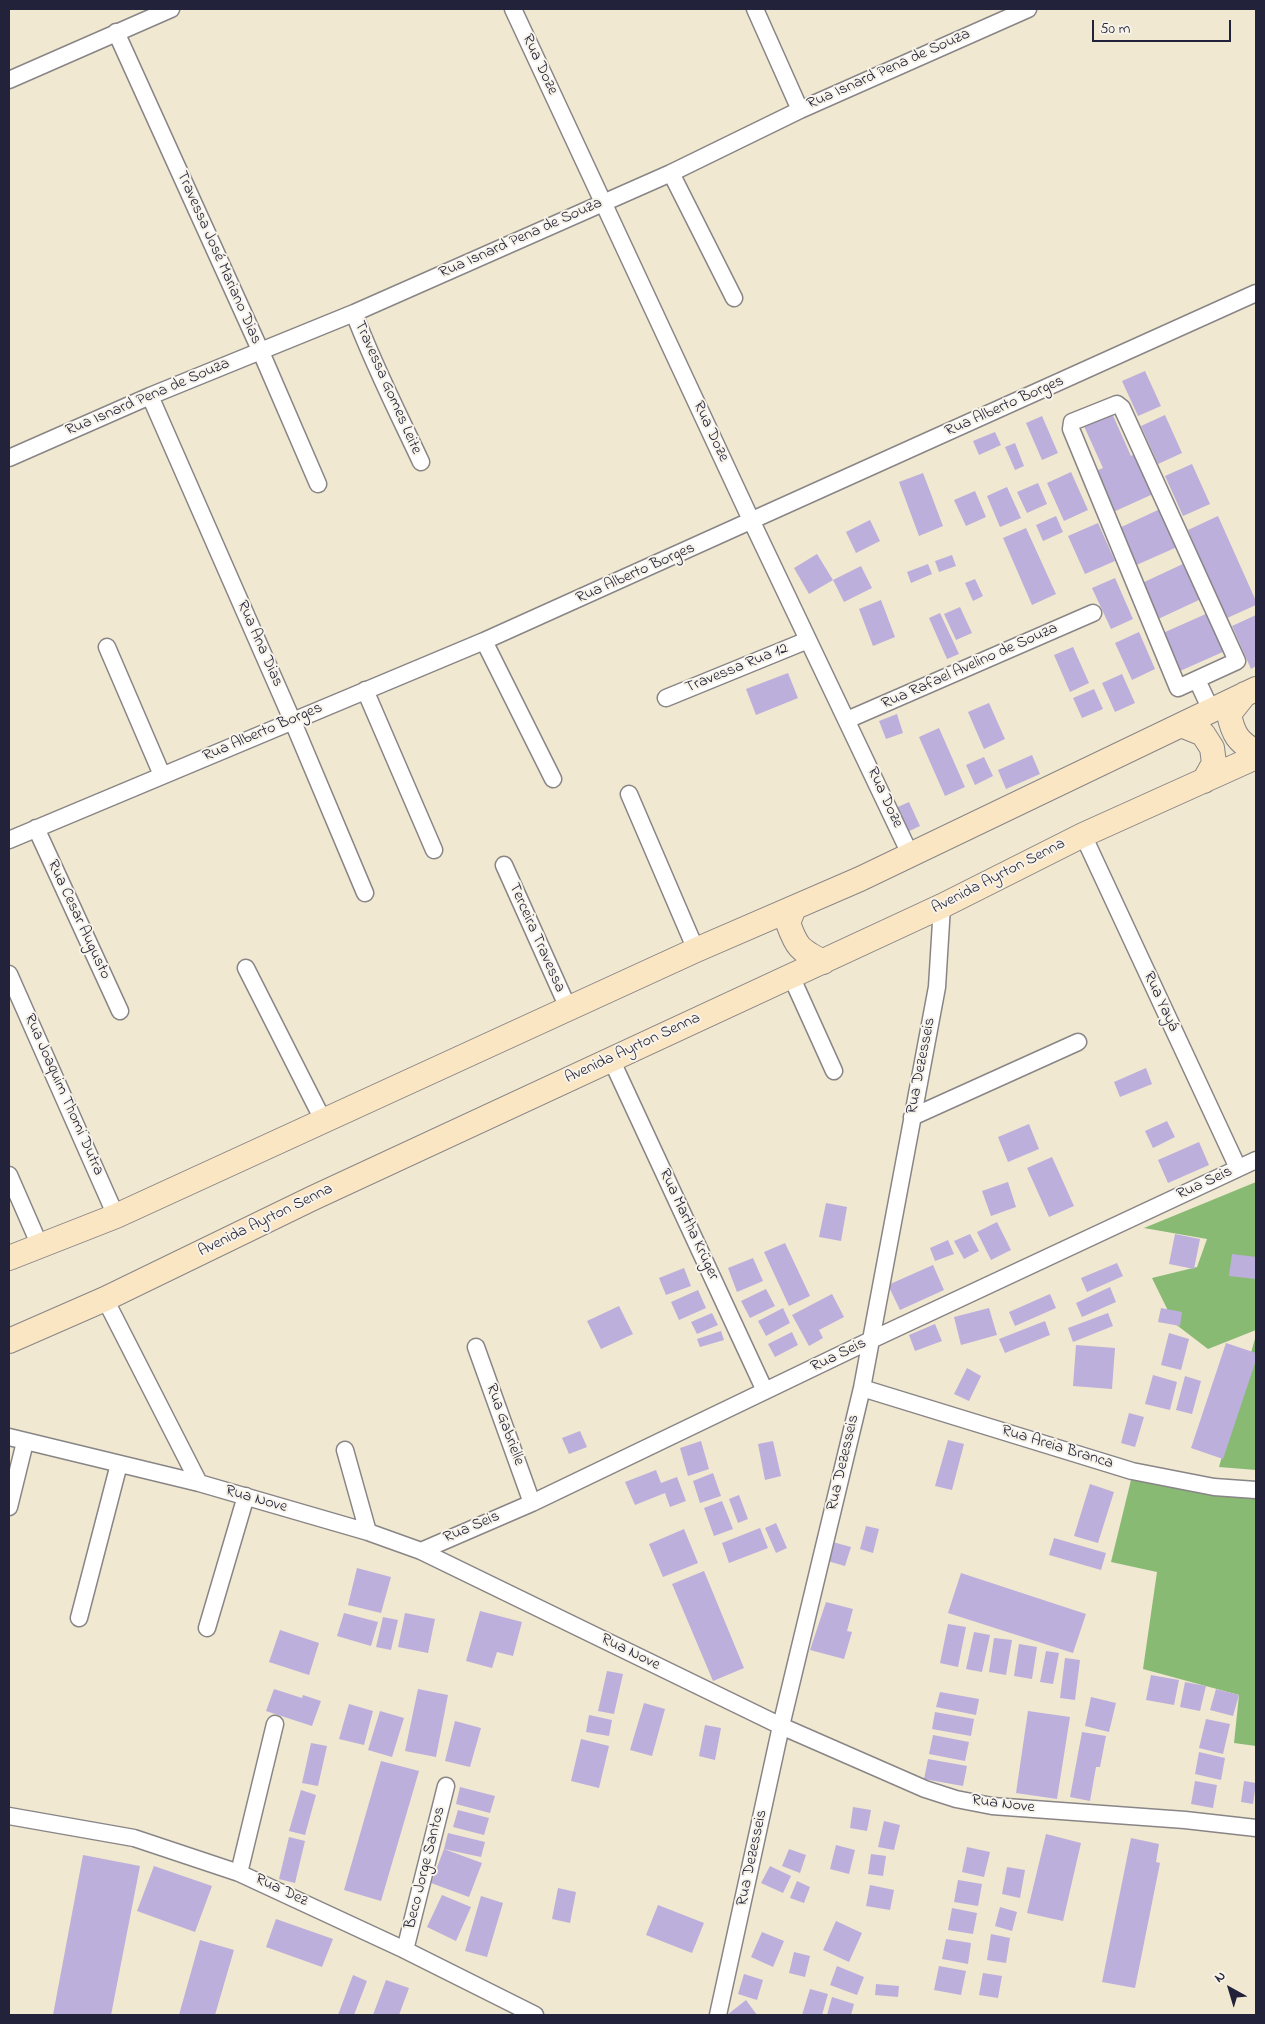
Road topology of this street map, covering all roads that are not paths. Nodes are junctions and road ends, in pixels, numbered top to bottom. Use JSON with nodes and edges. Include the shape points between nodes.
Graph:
{"nodes":[{"id":1,"x":171,"y":9,"type":"edge"},
{"id":2,"x":513,"y":9,"type":"edge"},
{"id":3,"x":755,"y":9,"type":"edge"},
{"id":4,"x":1027,"y":9,"type":"edge"},
{"id":5,"x":116,"y":32,"type":"junction"},
{"id":6,"x":9,"y":80,"type":"edge"},
{"id":7,"x":800,"y":110,"type":"junction"},
{"id":8,"x":671,"y":173,"type":"junction"},
{"id":9,"x":602,"y":203,"type":"junction"},
{"id":10,"x":1256,"y":293,"type":"edge"},
{"id":11,"x":734,"y":298,"type":"dead end"},
{"id":12,"x":354,"y":313,"type":"junction"},
{"id":13,"x":260,"y":352,"type":"junction"},
{"id":14,"x":150,"y":396,"type":"junction"},
{"id":15,"x":9,"y":458,"type":"edge"},
{"id":16,"x":420,"y":462,"type":"dead end"},
{"id":17,"x":318,"y":484,"type":"dead end"},
{"id":18,"x":752,"y":522,"type":"junction"},
{"id":19,"x":1093,"y":613,"type":"dead end"},
{"id":20,"x":808,"y":640,"type":"junction"},
{"id":21,"x":484,"y":641,"type":"junction"},
{"id":22,"x":107,"y":647,"type":"dead end"},
{"id":23,"x":1197,"y":680,"type":"junction"},
{"id":24,"x":365,"y":690,"type":"junction"},
{"id":25,"x":1251,"y":691,"type":"edge"},
{"id":26,"x":666,"y":698,"type":"dead end"},
{"id":27,"x":1211,"y":710,"type":"junction"},
{"id":28,"x":847,"y":720,"type":"junction"},
{"id":29,"x":293,"y":722,"type":"junction"},
{"id":30,"x":1181,"y":724,"type":"junction"},
{"id":31,"x":1256,"y":752,"type":"edge"},
{"id":32,"x":1256,"y":758,"type":"edge"},
{"id":33,"x":162,"y":775,"type":"junction"},
{"id":34,"x":553,"y":779,"type":"dead end"},
{"id":35,"x":1204,"y":781,"type":"junction"},
{"id":36,"x":629,"y":794,"type":"dead end"},
{"id":37,"x":36,"y":828,"type":"junction"},
{"id":38,"x":1083,"y":835,"type":"junction"},
{"id":39,"x":9,"y":840,"type":"edge"},
{"id":40,"x":434,"y":850,"type":"dead end"},
{"id":41,"x":910,"y":854,"type":"junction"},
{"id":42,"x":504,"y":865,"type":"dead end"},
{"id":43,"x":364,"y":893,"type":"dead end"},
{"id":44,"x":942,"y":906,"type":"junction"},
{"id":45,"x":794,"y":908,"type":"junction"},
{"id":46,"x":696,"y":950,"type":"junction"},
{"id":47,"x":823,"y":962,"type":"junction"},
{"id":48,"x":246,"y":968,"type":"dead end"},
{"id":49,"x":9,"y":974,"type":"edge"},
{"id":50,"x":791,"y":976,"type":"junction"},
{"id":51,"x":569,"y":1010,"type":"junction"},
{"id":52,"x":120,"y":1011,"type":"dead end"},
{"id":53,"x":1078,"y":1042,"type":"dead end"},
{"id":54,"x":611,"y":1060,"type":"junction"},
{"id":55,"x":834,"y":1070,"type":"dead end"},
{"id":56,"x":912,"y":1117,"type":"junction"},
{"id":57,"x":324,"y":1122,"type":"junction"},
{"id":58,"x":1256,"y":1160,"type":"edge"},
{"id":59,"x":1238,"y":1168,"type":"junction"},
{"id":60,"x":9,"y":1175,"type":"edge"},
{"id":61,"x":116,"y":1216,"type":"junction"},
{"id":62,"x":40,"y":1246,"type":"junction"},
{"id":63,"x":9,"y":1258,"type":"edge"},
{"id":64,"x":105,"y":1299,"type":"junction"},
{"id":65,"x":871,"y":1340,"type":"junction"},
{"id":66,"x":9,"y":1341,"type":"edge"},
{"id":67,"x":476,"y":1348,"type":"dead end"},
{"id":68,"x":862,"y":1388,"type":"junction"},
{"id":69,"x":765,"y":1391,"type":"junction"},
{"id":70,"x":9,"y":1437,"type":"edge"},
{"id":71,"x":25,"y":1442,"type":"junction"},
{"id":72,"x":345,"y":1450,"type":"dead end"},
{"id":73,"x":119,"y":1464,"type":"junction"},
{"id":74,"x":200,"y":1483,"type":"junction"},
{"id":75,"x":1256,"y":1490,"type":"edge"},
{"id":76,"x":246,"y":1496,"type":"junction"},
{"id":77,"x":532,"y":1503,"type":"junction"},
{"id":78,"x":9,"y":1507,"type":"edge"},
{"id":79,"x":368,"y":1532,"type":"junction"},
{"id":80,"x":421,"y":1551,"type":"junction"},
{"id":81,"x":79,"y":1618,"type":"dead end"},
{"id":82,"x":207,"y":1628,"type":"dead end"},
{"id":83,"x":275,"y":1724,"type":"dead end"},
{"id":84,"x":781,"y":1726,"type":"junction"},
{"id":85,"x":446,"y":1786,"type":"dead end"},
{"id":86,"x":9,"y":1816,"type":"edge"},
{"id":87,"x":1256,"y":1828,"type":"edge"},
{"id":88,"x":239,"y":1872,"type":"junction"},
{"id":89,"x":405,"y":1950,"type":"junction"},
{"id":90,"x":535,"y":2015,"type":"edge"},
{"id":91,"x":718,"y":2015,"type":"edge"}],
"edges":[{"from":1,"to":5,"type":"street"},
{"from":2,"to":9,"type":"street","name":"Rua Doze"},
{"from":3,"to":7,"type":"street"},
{"from":4,"to":7,"type":"street","name":"Rua Isnard Pena de Souza"},
{"from":5,"to":6,"type":"street"},
{"from":5,"to":13,"type":"street","name":"Travessa José Mariano Dias"},
{"from":7,"to":8,"type":"street","name":"Rua Isnard Pena de Souza"},
{"from":8,"to":9,"type":"street","name":"Rua Isnard Pena de Souza"},
{"from":8,"to":11,"type":"street"},
{"from":9,"to":12,"type":"street","name":"Rua Isnard Pena de Souza"},
{"from":9,"to":18,"type":"street","name":"Rua Doze"},
{"from":10,"to":18,"type":"street","name":"Rua Alberto Borges"},
{"from":12,"to":13,"type":"street","name":"Rua Isnard Pena de Souza"},
{"from":12,"to":16,"type":"street","name":"Travessa Gomes Leite"},
{"from":13,"to":14,"type":"street","name":"Rua Isnard Pena de Souza"},
{"from":13,"to":17,"type":"street","name":"Travessa José Mariano Dias"},
{"from":14,"to":15,"type":"street","name":"Rua Isnard Pena de Souza"},
{"from":14,"to":29,"type":"street","name":"Rua Ana Dias"},
{"from":18,"to":20,"type":"street","name":"Rua Doze"},
{"from":18,"to":21,"type":"street","name":"Rua Alberto Borges"},
{"from":19,"to":28,"type":"street","name":"Rua Rafael Avelino de Souza"},
{"from":20,"to":26,"type":"street","name":"Travessa Rua 12"},
{"from":20,"to":28,"type":"street","name":"Rua Doze"},
{"from":21,"to":24,"type":"street","name":"Rua Alberto Borges"},
{"from":21,"to":34,"type":"street"},
{"from":22,"to":33,"type":"street"},
{"from":23,"to":23,"type":"street","via":[[1237,661],[1122,408],[1117,404],[1072,422],[1071,429],[1178,688]]},
{"from":23,"to":27,"type":"street"},
{"from":24,"to":29,"type":"street","name":"Rua Alberto Borges"},
{"from":24,"to":40,"type":"street"},
{"from":25,"to":27,"type":"street"},
{"from":25,"to":31,"type":"street","via":[[1229,714],[1233,730],[1244,746]]},
{"from":27,"to":30,"type":"street"},
{"from":28,"to":41,"type":"street","name":"Rua Doze"},
{"from":29,"to":33,"type":"street","name":"Rua Alberto Borges"},
{"from":29,"to":43,"type":"street","name":"Rua Ana Dias"},
{"from":30,"to":35,"type":"street","via":[[1204,734],[1212,748],[1214,763]]},
{"from":30,"to":41,"type":"street"},
{"from":32,"to":35,"type":"street","name":"Avenida Ayrton Senna"},
{"from":33,"to":37,"type":"street","name":"Rua Alberto Borges"},
{"from":35,"to":38,"type":"street","name":"Avenida Ayrton Senna"},
{"from":36,"to":46,"type":"street"},
{"from":37,"to":39,"type":"street","name":"Rua Alberto Borges"},
{"from":37,"to":52,"type":"street","name":"Rua Cesar Augusto"},
{"from":38,"to":44,"type":"street","name":"Avenida Ayrton Senna"},
{"from":38,"to":59,"type":"street","name":"Rua Yayá"},
{"from":41,"to":45,"type":"street"},
{"from":42,"to":51,"type":"street","name":"Terceira Travessa"},
{"from":44,"to":47,"type":"street","name":"Avenida Ayrton Senna"},
{"from":44,"to":56,"type":"street","name":"Rua Dezesseis","via":[[937,987]]},
{"from":45,"to":46,"type":"street"},
{"from":45,"to":47,"type":"street","via":[[788,923],[796,944]]},
{"from":46,"to":51,"type":"street"},
{"from":47,"to":50,"type":"street","name":"Avenida Ayrton Senna"},
{"from":48,"to":57,"type":"street"},
{"from":49,"to":61,"type":"street","name":"Rua Joaquim Thomi Dutra"},
{"from":50,"to":54,"type":"street","name":"Avenida Ayrton Senna"},
{"from":50,"to":55,"type":"street"},
{"from":51,"to":57,"type":"street"},
{"from":53,"to":56,"type":"street"},
{"from":54,"to":64,"type":"street","name":"Avenida Ayrton Senna","via":[[321,1194]]},
{"from":54,"to":69,"type":"street","name":"Rua Martha Krüger"},
{"from":56,"to":65,"type":"street","name":"Rua Dezesseis"},
{"from":57,"to":61,"type":"street"},
{"from":58,"to":59,"type":"street","name":"Rua Seis"},
{"from":59,"to":65,"type":"street","name":"Rua Seis"},
{"from":60,"to":62,"type":"street"},
{"from":61,"to":62,"type":"street"},
{"from":62,"to":63,"type":"street"},
{"from":64,"to":66,"type":"street","name":"Avenida Ayrton Senna"},
{"from":64,"to":74,"type":"street"},
{"from":65,"to":68,"type":"street","name":"Rua Dezesseis"},
{"from":65,"to":69,"type":"street","name":"Rua Seis"},
{"from":67,"to":77,"type":"street","name":"Rua Gabrielle"},
{"from":68,"to":75,"type":"street","name":"Rua Areia Branca","via":[[1132,1471],[1214,1487]]},
{"from":68,"to":84,"type":"street","name":"Rua Dezesseis"},
{"from":69,"to":77,"type":"street","name":"Rua Seis"},
{"from":70,"to":71,"type":"street","name":"Rua Nove"},
{"from":71,"to":73,"type":"street","name":"Rua Nove"},
{"from":71,"to":78,"type":"street"},
{"from":72,"to":79,"type":"street"},
{"from":73,"to":74,"type":"street","name":"Rua Nove"},
{"from":73,"to":81,"type":"street"},
{"from":74,"to":76,"type":"street","name":"Rua Nove"},
{"from":76,"to":79,"type":"street","name":"Rua Nove"},
{"from":76,"to":82,"type":"street"},
{"from":77,"to":80,"type":"street","name":"Rua Seis"},
{"from":79,"to":80,"type":"street","name":"Rua Nove"},
{"from":80,"to":84,"type":"street","name":"Rua Nove"},
{"from":83,"to":88,"type":"street"},
{"from":84,"to":87,"type":"street","name":"Rua Nove","via":[[925,1789],[956,1799],[992,1806]]},
{"from":84,"to":91,"type":"street","name":"Rua Dezesseis"},
{"from":85,"to":89,"type":"street","name":"Beco Jorge Santos"},
{"from":86,"to":88,"type":"street","name":"Rua Dez","via":[[134,1838]]},
{"from":88,"to":89,"type":"street","name":"Rua Dez"},
{"from":89,"to":90,"type":"street","name":"Rua Dez"}]}
